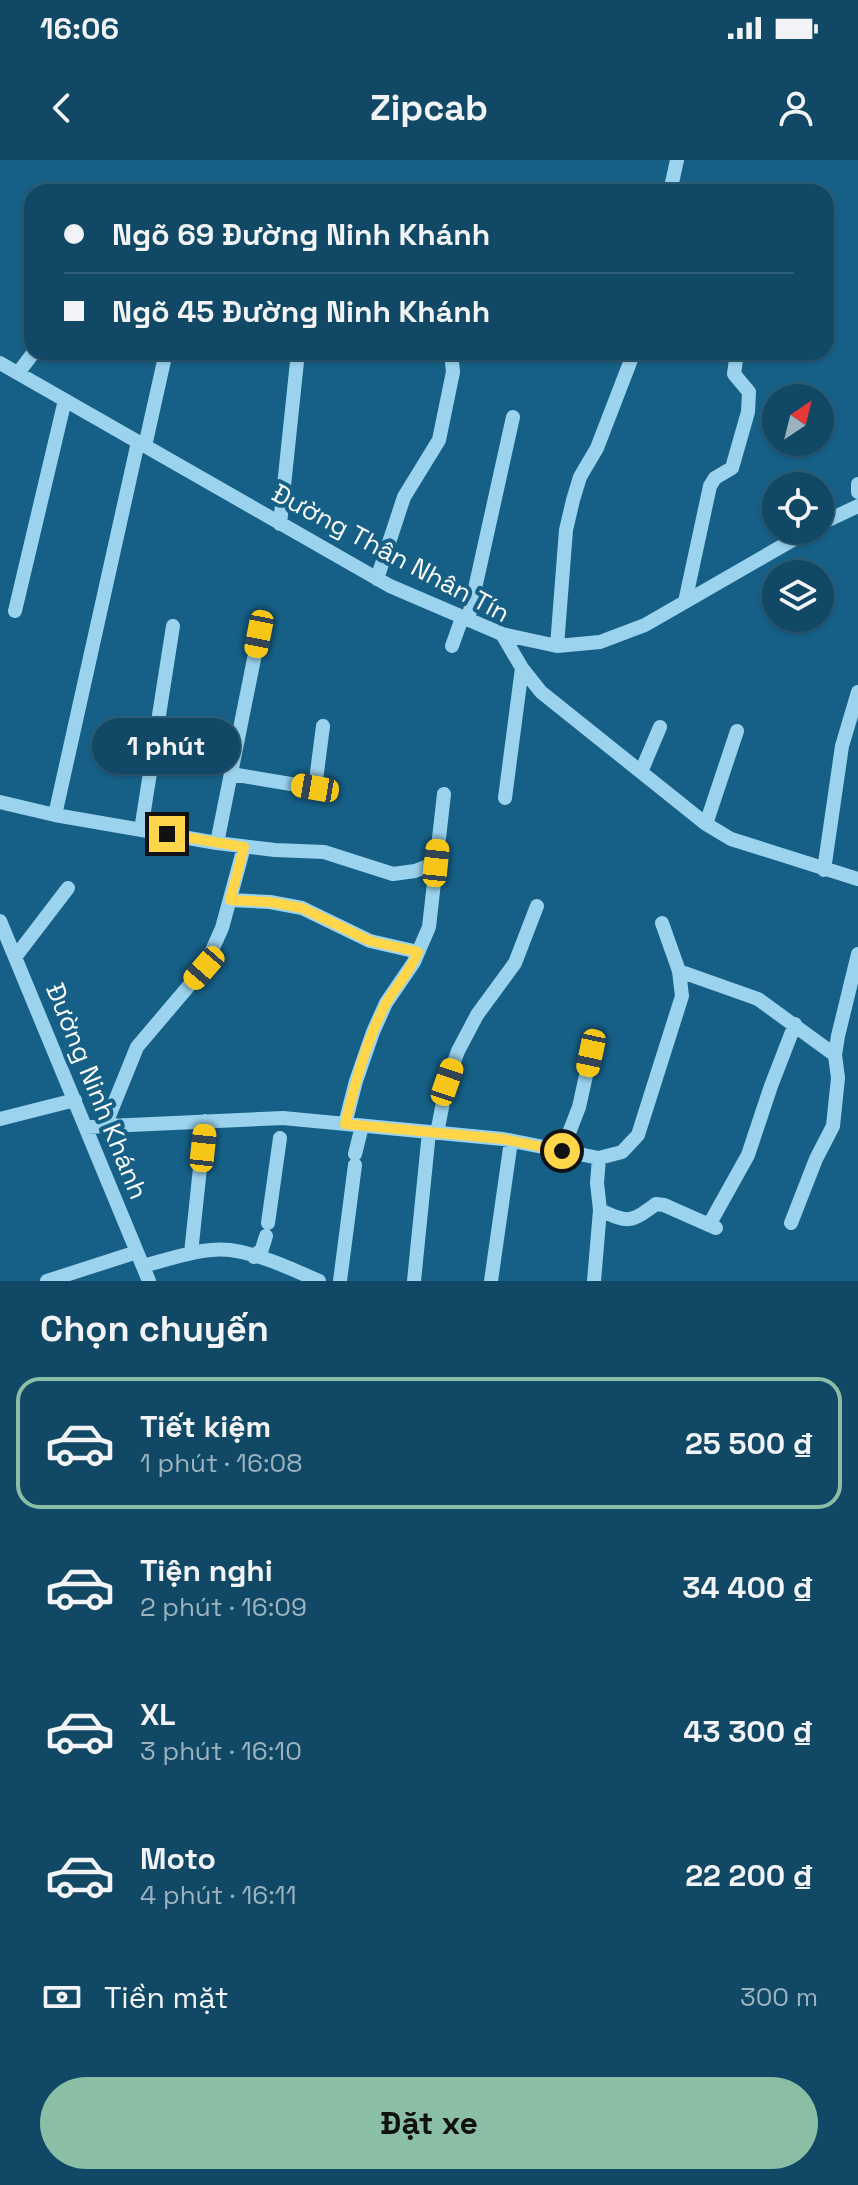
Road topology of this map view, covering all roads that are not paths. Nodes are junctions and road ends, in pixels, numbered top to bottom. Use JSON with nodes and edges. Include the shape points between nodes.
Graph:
{"nodes":[{"id":1,"x":677,"y":160,"type":"edge"},
{"id":2,"x":672,"y":184,"type":"edge"},
{"id":3,"x":28,"y":360,"type":"edge"},
{"id":4,"x":164,"y":360,"type":"edge"},
{"id":5,"x":297,"y":360,"type":"edge"},
{"id":6,"x":452,"y":360,"type":"edge"},
{"id":7,"x":631,"y":360,"type":"edge"},
{"id":8,"x":736,"y":360,"type":"edge"},
{"id":9,"x":0,"y":363,"type":"edge"},
{"id":10,"x":18,"y":373,"type":"junction"},
{"id":11,"x":65,"y":400,"type":"junction"},
{"id":12,"x":513,"y":417,"type":"dead end"},
{"id":13,"x":141,"y":444,"type":"junction"},
{"id":14,"x":858,"y":484,"type":"edge"},
{"id":15,"x":858,"y":492,"type":"edge"},
{"id":16,"x":858,"y":506,"type":"edge"},
{"id":17,"x":834,"y":517,"type":"edge"},
{"id":18,"x":280,"y":524,"type":"junction"},
{"id":19,"x":786,"y":544,"type":"edge"},
{"id":20,"x":377,"y":579,"type":"junction"},
{"id":21,"x":685,"y":602,"type":"junction"},
{"id":22,"x":15,"y":611,"type":"dead end"},
{"id":23,"x":465,"y":619,"type":"junction"},
{"id":24,"x":173,"y":626,"type":"dead end"},
{"id":25,"x":259,"y":634,"type":"dead end"},
{"id":26,"x":502,"y":634,"type":"junction"},
{"id":27,"x":452,"y":646,"type":"dead end"},
{"id":28,"x":557,"y":646,"type":"junction"},
{"id":29,"x":522,"y":668,"type":"junction"},
{"id":30,"x":858,"y":692,"type":"edge"},
{"id":31,"x":323,"y":726,"type":"dead end"},
{"id":32,"x":660,"y":727,"type":"dead end"},
{"id":33,"x":737,"y":731,"type":"dead end"},
{"id":34,"x":641,"y":772,"type":"junction"},
{"id":35,"x":231,"y":774,"type":"junction"},
{"id":36,"x":444,"y":794,"type":"dead end"},
{"id":37,"x":505,"y":798,"type":"dead end"},
{"id":38,"x":0,"y":802,"type":"edge"},
{"id":39,"x":55,"y":815,"type":"junction"},
{"id":40,"x":706,"y":824,"type":"junction"},
{"id":41,"x":141,"y":830,"type":"junction"},
{"id":42,"x":217,"y":843,"type":"junction"},
{"id":43,"x":244,"y":847,"type":"junction"},
{"id":44,"x":436,"y":863,"type":"junction"},
{"id":45,"x":824,"y":870,"type":"junction"},
{"id":46,"x":858,"y":879,"type":"edge"},
{"id":47,"x":68,"y":888,"type":"dead end"},
{"id":48,"x":230,"y":900,"type":"junction"},
{"id":49,"x":537,"y":906,"type":"dead end"},
{"id":50,"x":0,"y":921,"type":"edge"},
{"id":51,"x":662,"y":923,"type":"dead end"},
{"id":52,"x":418,"y":952,"type":"junction"},
{"id":53,"x":858,"y":954,"type":"edge"},
{"id":54,"x":16,"y":956,"type":"junction"},
{"id":55,"x":679,"y":971,"type":"junction"},
{"id":56,"x":795,"y":1024,"type":"junction"},
{"id":57,"x":591,"y":1053,"type":"dead end"},
{"id":58,"x":835,"y":1055,"type":"junction"},
{"id":59,"x":75,"y":1100,"type":"junction"},
{"id":60,"x":0,"y":1119,"type":"edge"},
{"id":61,"x":205,"y":1121,"type":"junction"},
{"id":62,"x":345,"y":1124,"type":"junction"},
{"id":63,"x":105,"y":1126,"type":"junction"},
{"id":64,"x":362,"y":1126,"type":"junction"},
{"id":65,"x":86,"y":1127,"type":"junction"},
{"id":66,"x":433,"y":1132,"type":"junction"},
{"id":67,"x":280,"y":1138,"type":"dead end"},
{"id":68,"x":511,"y":1141,"type":"junction"},
{"id":69,"x":562,"y":1151,"type":"junction"},
{"id":70,"x":599,"y":1158,"type":"junction"},
{"id":71,"x":600,"y":1210,"type":"junction"},
{"id":72,"x":791,"y":1223,"type":"dead end"},
{"id":73,"x":191,"y":1253,"type":"junction"},
{"id":74,"x":254,"y":1257,"type":"junction"},
{"id":75,"x":140,"y":1259,"type":"junction"},
{"id":76,"x":47,"y":1281,"type":"edge"},
{"id":77,"x":149,"y":1281,"type":"edge"},
{"id":78,"x":319,"y":1281,"type":"edge"},
{"id":79,"x":340,"y":1281,"type":"edge"},
{"id":80,"x":414,"y":1281,"type":"edge"},
{"id":81,"x":491,"y":1281,"type":"edge"},
{"id":82,"x":594,"y":1281,"type":"edge"}],
"edges":[{"from":1,"to":2,"type":"street"},
{"from":3,"to":10,"type":"street"},
{"from":4,"to":13,"type":"street"},
{"from":5,"to":18,"type":"street"},
{"from":6,"to":20,"type":"street","via":[[439,440],[404,497]]},
{"from":7,"to":28,"type":"street","via":[[573,500]]},
{"from":8,"to":21,"type":"street","via":[[734,374],[749,392],[748,412],[732,468],[710,486]]},
{"from":9,"to":10,"type":"street","name":"Đường Thân Nhân Tín"},
{"from":10,"to":11,"type":"street","name":"Đường Thân Nhân Tín"},
{"from":11,"to":13,"type":"street","name":"Đường Thân Nhân Tín"},
{"from":11,"to":22,"type":"street"},
{"from":12,"to":23,"type":"street"},
{"from":13,"to":18,"type":"street","name":"Đường Thân Nhân Tín"},
{"from":13,"to":39,"type":"street"},
{"from":14,"to":15,"type":"street"},
{"from":16,"to":17,"type":"street"},
{"from":18,"to":20,"type":"street","name":"Đường Thân Nhân Tín"},
{"from":19,"to":21,"type":"street"},
{"from":20,"to":23,"type":"street","name":"Đường Thân Nhân Tín"},
{"from":21,"to":28,"type":"street","via":[[600,642]]},
{"from":23,"to":26,"type":"street","name":"Đường Thân Nhân Tín"},
{"from":23,"to":27,"type":"street"},
{"from":24,"to":41,"type":"street"},
{"from":25,"to":35,"type":"street"},
{"from":26,"to":28,"type":"street"},
{"from":26,"to":29,"type":"street","name":"Đường Thân Nhân Tín"},
{"from":29,"to":34,"type":"street","name":"Đường Thân Nhân Tín","via":[[541,692]]},
{"from":29,"to":37,"type":"street"},
{"from":30,"to":45,"type":"street","via":[[842,746]]},
{"from":31,"to":35,"type":"street","via":[[315,788]]},
{"from":32,"to":34,"type":"street"},
{"from":33,"to":40,"type":"street"},
{"from":34,"to":40,"type":"street","name":"Đường Thân Nhân Tín"},
{"from":35,"to":42,"type":"street"},
{"from":36,"to":44,"type":"street"},
{"from":38,"to":39,"type":"street"},
{"from":39,"to":41,"type":"street"},
{"from":40,"to":45,"type":"street","name":"Đường Thân Nhân Tín","via":[[731,839]]},
{"from":41,"to":42,"type":"street"},
{"from":42,"to":43,"type":"street"},
{"from":43,"to":44,"type":"street","via":[[324,852],[393,874]]},
{"from":43,"to":48,"type":"street"},
{"from":44,"to":52,"type":"street","via":[[429,927]]},
{"from":45,"to":46,"type":"street","name":"Đường Thân Nhân Tín"},
{"from":47,"to":54,"type":"street"},
{"from":48,"to":52,"type":"street","via":[[302,908],[370,941]]},
{"from":48,"to":63,"type":"street","via":[[204,968],[137,1047]]},
{"from":49,"to":66,"type":"street","via":[[515,963],[458,1051]]},
{"from":50,"to":54,"type":"street","name":"Đường Ninh Khánh"},
{"from":51,"to":55,"type":"street"},
{"from":52,"to":62,"type":"street","via":[[373,1032]]},
{"from":53,"to":58,"type":"street"},
{"from":54,"to":59,"type":"street","name":"Đường Ninh Khánh"},
{"from":55,"to":56,"type":"street","via":[[758,999]]},
{"from":55,"to":70,"type":"street","via":[[682,996],[638,1135],[622,1152]]},
{"from":56,"to":58,"type":"street"},
{"from":56,"to":71,"type":"street","via":[[748,1155],[713,1227],[664,1205],[656,1204],[634,1219]]},
{"from":57,"to":69,"type":"street"},
{"from":58,"to":72,"type":"street","via":[[833,1126]]},
{"from":59,"to":60,"type":"street"},
{"from":59,"to":65,"type":"street","name":"Đường Ninh Khánh"},
{"from":61,"to":62,"type":"street","via":[[283,1118]]},
{"from":61,"to":63,"type":"street"},
{"from":61,"to":73,"type":"street"},
{"from":62,"to":64,"type":"street"},
{"from":63,"to":65,"type":"street"},
{"from":64,"to":66,"type":"street"},
{"from":64,"to":79,"type":"street"},
{"from":65,"to":75,"type":"street","name":"Đường Ninh Khánh"},
{"from":66,"to":68,"type":"street"},
{"from":66,"to":80,"type":"street"},
{"from":67,"to":74,"type":"street","via":[[267,1230]]},
{"from":68,"to":69,"type":"street"},
{"from":68,"to":81,"type":"street"},
{"from":69,"to":70,"type":"street"},
{"from":70,"to":71,"type":"street"},
{"from":71,"to":82,"type":"street"},
{"from":73,"to":74,"type":"street","via":[[228,1250]]},
{"from":73,"to":75,"type":"street"},
{"from":74,"to":78,"type":"street"},
{"from":75,"to":76,"type":"street"},
{"from":75,"to":77,"type":"street","name":"Đường Ninh Khánh"}]}
